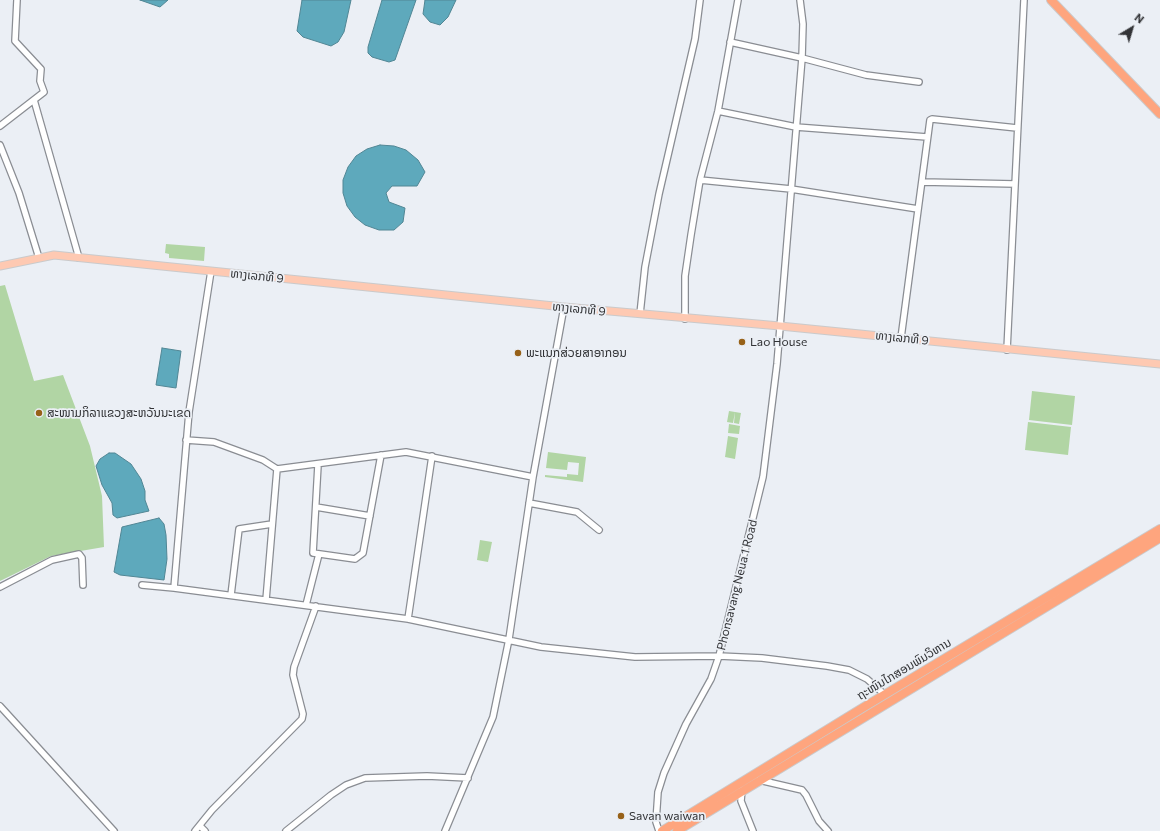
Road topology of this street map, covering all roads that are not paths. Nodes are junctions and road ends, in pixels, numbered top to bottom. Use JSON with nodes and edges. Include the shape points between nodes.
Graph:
{"nodes":[{"id":1,"x":17,"y":0,"type":"edge"},
{"id":2,"x":700,"y":0,"type":"edge"},
{"id":3,"x":738,"y":0,"type":"edge"},
{"id":4,"x":800,"y":0,"type":"edge"},
{"id":5,"x":1024,"y":0,"type":"edge"},
{"id":6,"x":1052,"y":0,"type":"edge"},
{"id":7,"x":730,"y":42,"type":"junction"},
{"id":8,"x":802,"y":58,"type":"junction"},
{"id":9,"x":919,"y":82,"type":"dead end"},
{"id":10,"x":34,"y":100,"type":"junction"},
{"id":11,"x":718,"y":111,"type":"junction"},
{"id":12,"x":1159,"y":112,"type":"edge"},
{"id":13,"x":0,"y":126,"type":"edge"},
{"id":14,"x":796,"y":127,"type":"junction"},
{"id":15,"x":1017,"y":128,"type":"junction"},
{"id":16,"x":927,"y":137,"type":"junction"},
{"id":17,"x":0,"y":145,"type":"edge"},
{"id":18,"x":700,"y":180,"type":"junction"},
{"id":19,"x":923,"y":182,"type":"junction"},
{"id":20,"x":1015,"y":184,"type":"junction"},
{"id":21,"x":791,"y":189,"type":"junction"},
{"id":22,"x":918,"y":209,"type":"junction"},
{"id":23,"x":39,"y":258,"type":"junction"},
{"id":24,"x":79,"y":258,"type":"junction"},
{"id":25,"x":0,"y":266,"type":"edge"},
{"id":26,"x":211,"y":271,"type":"junction"},
{"id":27,"x":564,"y":307,"type":"junction"},
{"id":28,"x":640,"y":314,"type":"junction"},
{"id":29,"x":685,"y":319,"type":"junction"},
{"id":30,"x":780,"y":326,"type":"junction"},
{"id":31,"x":901,"y":338,"type":"junction"},
{"id":32,"x":1007,"y":350,"type":"junction"},
{"id":33,"x":1160,"y":364,"type":"edge"},
{"id":34,"x":186,"y":440,"type":"junction"},
{"id":35,"x":381,"y":455,"type":"junction"},
{"id":36,"x":432,"y":456,"type":"junction"},
{"id":37,"x":318,"y":465,"type":"junction"},
{"id":38,"x":278,"y":469,"type":"junction"},
{"id":39,"x":533,"y":477,"type":"junction"},
{"id":40,"x":529,"y":503,"type":"junction"},
{"id":41,"x":316,"y":506,"type":"junction"},
{"id":42,"x":370,"y":516,"type":"junction"},
{"id":43,"x":272,"y":524,"type":"junction"},
{"id":44,"x":1160,"y":529,"type":"edge"},
{"id":45,"x":599,"y":530,"type":"dead end"},
{"id":46,"x":1160,"y":538,"type":"edge"},
{"id":47,"x":319,"y":554,"type":"junction"},
{"id":48,"x":82,"y":584,"type":"dead end"},
{"id":49,"x":142,"y":585,"type":"dead end"},
{"id":50,"x":0,"y":586,"type":"edge"},
{"id":51,"x":174,"y":588,"type":"junction"},
{"id":52,"x":231,"y":595,"type":"junction"},
{"id":53,"x":266,"y":600,"type":"junction"},
{"id":54,"x":306,"y":605,"type":"junction"},
{"id":55,"x":316,"y":606,"type":"junction"},
{"id":56,"x":408,"y":619,"type":"junction"},
{"id":57,"x":509,"y":639,"type":"junction"},
{"id":58,"x":719,"y":656,"type":"junction"},
{"id":59,"x":884,"y":694,"type":"junction"},
{"id":60,"x":0,"y":706,"type":"edge"},
{"id":61,"x":468,"y":778,"type":"junction"},
{"id":62,"x":759,"y":780,"type":"junction"},
{"id":63,"x":742,"y":790,"type":"junction"},
{"id":64,"x":200,"y":826,"type":"junction"},
{"id":65,"x":114,"y":831,"type":"edge"},
{"id":66,"x":195,"y":831,"type":"edge"},
{"id":67,"x":205,"y":831,"type":"edge"},
{"id":68,"x":286,"y":831,"type":"edge"},
{"id":69,"x":445,"y":831,"type":"edge"},
{"id":70,"x":660,"y":831,"type":"edge"},
{"id":71,"x":677,"y":831,"type":"edge"},
{"id":72,"x":753,"y":831,"type":"edge"},
{"id":73,"x":828,"y":831,"type":"edge"}],
"edges":[{"from":1,"to":10,"type":"street","via":[[15,43],[42,72],[40,81],[44,92]]},
{"from":2,"to":28,"type":"street","via":[[695,39],[645,267]]},
{"from":3,"to":7,"type":"street"},
{"from":4,"to":8,"type":"street","name":"Phonsavang Neua 1 Road","via":[[803,24]]},
{"from":5,"to":15,"type":"street"},
{"from":6,"to":12,"type":"highway"},
{"from":7,"to":8,"type":"street"},
{"from":7,"to":11,"type":"street"},
{"from":8,"to":9,"type":"street","via":[[866,75]]},
{"from":8,"to":14,"type":"street","name":"Phonsavang Neua 1 Road"},
{"from":10,"to":13,"type":"street"},
{"from":10,"to":24,"type":"street"},
{"from":11,"to":14,"type":"street"},
{"from":11,"to":18,"type":"street"},
{"from":14,"to":16,"type":"street"},
{"from":14,"to":21,"type":"street","name":"Phonsavang Neua 1 Road"},
{"from":15,"to":16,"type":"street","via":[[932,119]]},
{"from":15,"to":20,"type":"street"},
{"from":16,"to":19,"type":"street"},
{"from":17,"to":23,"type":"street","via":[[19,193]]},
{"from":18,"to":21,"type":"street"},
{"from":18,"to":29,"type":"street","via":[[685,276]]},
{"from":19,"to":20,"type":"street"},
{"from":19,"to":22,"type":"street"},
{"from":20,"to":32,"type":"street"},
{"from":21,"to":22,"type":"street"},
{"from":21,"to":30,"type":"street","name":"Phonsavang Neua 1 Road"},
{"from":22,"to":31,"type":"street"},
{"from":23,"to":24,"type":"main road","name":"ທາງເລກທີ 9","via":[[54,255]]},
{"from":23,"to":25,"type":"main road","name":"ທາງເລກທີ 9"},
{"from":24,"to":26,"type":"main road","name":"ທາງເລກທີ 9"},
{"from":26,"to":27,"type":"main road","name":"ທາງເລກທີ 9"},
{"from":26,"to":34,"type":"street"},
{"from":27,"to":28,"type":"main road","name":"ທາງເລກທີ 9"},
{"from":27,"to":39,"type":"street"},
{"from":28,"to":29,"type":"main road","name":"ທາງເລກທີ 9"},
{"from":29,"to":30,"type":"main road","name":"ທາງເລກທີ 9"},
{"from":30,"to":31,"type":"main road","name":"ທາງເລກທີ 9"},
{"from":30,"to":58,"type":"street","name":"Phonsavang Neua 1 Road","via":[[763,477]]},
{"from":31,"to":32,"type":"main road","name":"ທາງເລກທີ 9"},
{"from":32,"to":33,"type":"main road","name":"ທາງເລກທີ 9"},
{"from":34,"to":38,"type":"street","via":[[214,442],[263,460]]},
{"from":34,"to":51,"type":"street"},
{"from":35,"to":36,"type":"street","via":[[406,452]]},
{"from":35,"to":37,"type":"street"},
{"from":35,"to":42,"type":"street"},
{"from":36,"to":39,"type":"street"},
{"from":36,"to":56,"type":"street"},
{"from":37,"to":38,"type":"street"},
{"from":37,"to":41,"type":"street"},
{"from":38,"to":43,"type":"street"},
{"from":39,"to":40,"type":"street"},
{"from":40,"to":45,"type":"street","via":[[577,512]]},
{"from":40,"to":57,"type":"street"},
{"from":41,"to":42,"type":"street"},
{"from":41,"to":47,"type":"street","via":[[313,553]]},
{"from":42,"to":47,"type":"street","via":[[363,553],[355,559]]},
{"from":43,"to":52,"type":"street","via":[[239,529]]},
{"from":43,"to":53,"type":"street"},
{"from":44,"to":59,"type":"highway","name":"ຖະໜົນໄກສອນພົມວິຫານ"},
{"from":46,"to":62,"type":"highway","name":"ຖະໜົນໄກສອນພົມວິຫານ"},
{"from":47,"to":54,"type":"street"},
{"from":48,"to":50,"type":"street","via":[[82,558],[79,554],[52,560]]},
{"from":49,"to":51,"type":"street"},
{"from":51,"to":52,"type":"street"},
{"from":52,"to":53,"type":"street"},
{"from":53,"to":54,"type":"street"},
{"from":54,"to":55,"type":"street"},
{"from":55,"to":56,"type":"street"},
{"from":55,"to":64,"type":"street","via":[[293,675],[302,719],[212,810]]},
{"from":56,"to":57,"type":"street"},
{"from":57,"to":58,"type":"street","via":[[541,647],[635,657]]},
{"from":57,"to":61,"type":"street","via":[[493,717]]},
{"from":58,"to":59,"type":"street","via":[[762,658],[849,670]]},
{"from":58,"to":70,"type":"street","name":"Phonsavang Neua 1 Road","via":[[711,679],[686,724],[664,773],[656,810],[656,822]]},
{"from":59,"to":70,"type":"highway","name":"ຖະໜົນໄກສອນພົມວິຫານ"},
{"from":60,"to":65,"type":"street"},
{"from":61,"to":68,"type":"street","via":[[365,778],[331,795]]},
{"from":61,"to":69,"type":"street"},
{"from":62,"to":63,"type":"highway","name":"ຖະໜົນໄກສອນພົມວິຫານ"},
{"from":62,"to":73,"type":"street","via":[[802,790],[819,821]]},
{"from":63,"to":71,"type":"highway","name":"ຖະໜົນໄກສອນພົມວິຫານ"},
{"from":63,"to":72,"type":"street","via":[[741,801]]},
{"from":64,"to":66,"type":"street"},
{"from":64,"to":67,"type":"street"}]}
